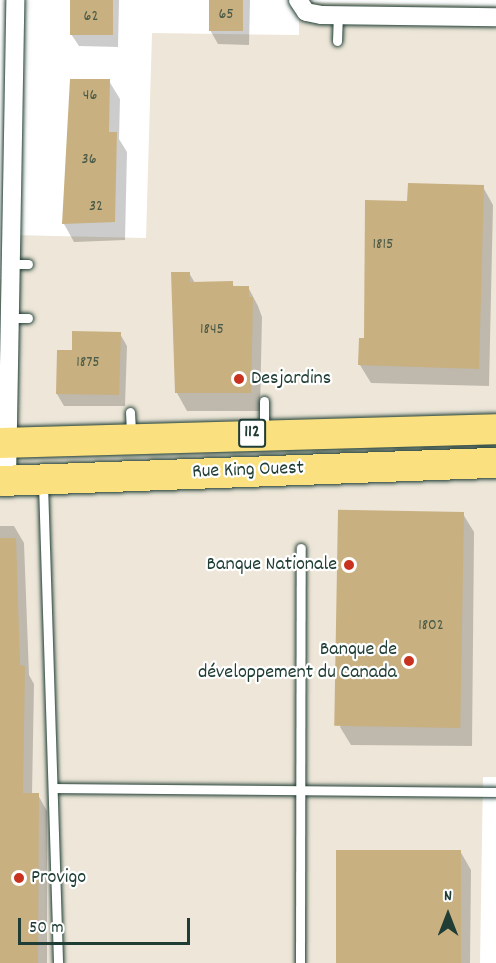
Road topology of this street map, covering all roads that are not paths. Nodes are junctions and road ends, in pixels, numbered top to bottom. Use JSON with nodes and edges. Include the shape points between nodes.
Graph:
{"nodes":[{"id":1,"x":15,"y":0,"type":"edge"},
{"id":2,"x":298,"y":0,"type":"edge"},
{"id":3,"x":338,"y":16,"type":"junction"},
{"id":4,"x":496,"y":17,"type":"edge"},
{"id":5,"x":337,"y":41,"type":"dead end"},
{"id":6,"x":264,"y":401,"type":"dead end"},
{"id":7,"x":4,"y":403,"type":"edge"},
{"id":8,"x":496,"y":429,"type":"edge"},
{"id":9,"x":264,"y":433,"type":"junction"},
{"id":10,"x":4,"y":443,"type":"edge"},
{"id":11,"x":496,"y":463,"type":"edge"},
{"id":12,"x":43,"y":479,"type":"junction"},
{"id":13,"x":4,"y":481,"type":"edge"},
{"id":14,"x":301,"y":548,"type":"dead end"},
{"id":15,"x":55,"y":788,"type":"junction"},
{"id":16,"x":300,"y":789,"type":"junction"},
{"id":17,"x":496,"y":792,"type":"edge"},
{"id":18,"x":58,"y":963,"type":"edge"},
{"id":19,"x":300,"y":963,"type":"edge"}],
"edges":[{"from":1,"to":7,"type":"street","via":[[19,318]]},
{"from":2,"to":3,"type":"street","via":[[306,12]]},
{"from":3,"to":4,"type":"street"},
{"from":3,"to":5,"type":"lane"},
{"from":6,"to":9,"type":"lane"},
{"from":7,"to":10,"type":"street"},
{"from":8,"to":9,"type":"main road","name":"Rue King Ouest","number":"112"},
{"from":9,"to":10,"type":"main road","name":"Rue King Ouest","number":"112","via":[[131,424]]},
{"from":10,"to":13,"type":"street"},
{"from":11,"to":12,"type":"main road","name":"Rue King Ouest","number":"112"},
{"from":12,"to":13,"type":"main road","name":"Rue King Ouest","number":"112"},
{"from":12,"to":15,"type":"lane"},
{"from":14,"to":16,"type":"lane"},
{"from":15,"to":16,"type":"lane"},
{"from":15,"to":18,"type":"lane"},
{"from":16,"to":17,"type":"lane"},
{"from":16,"to":19,"type":"lane"}]}
